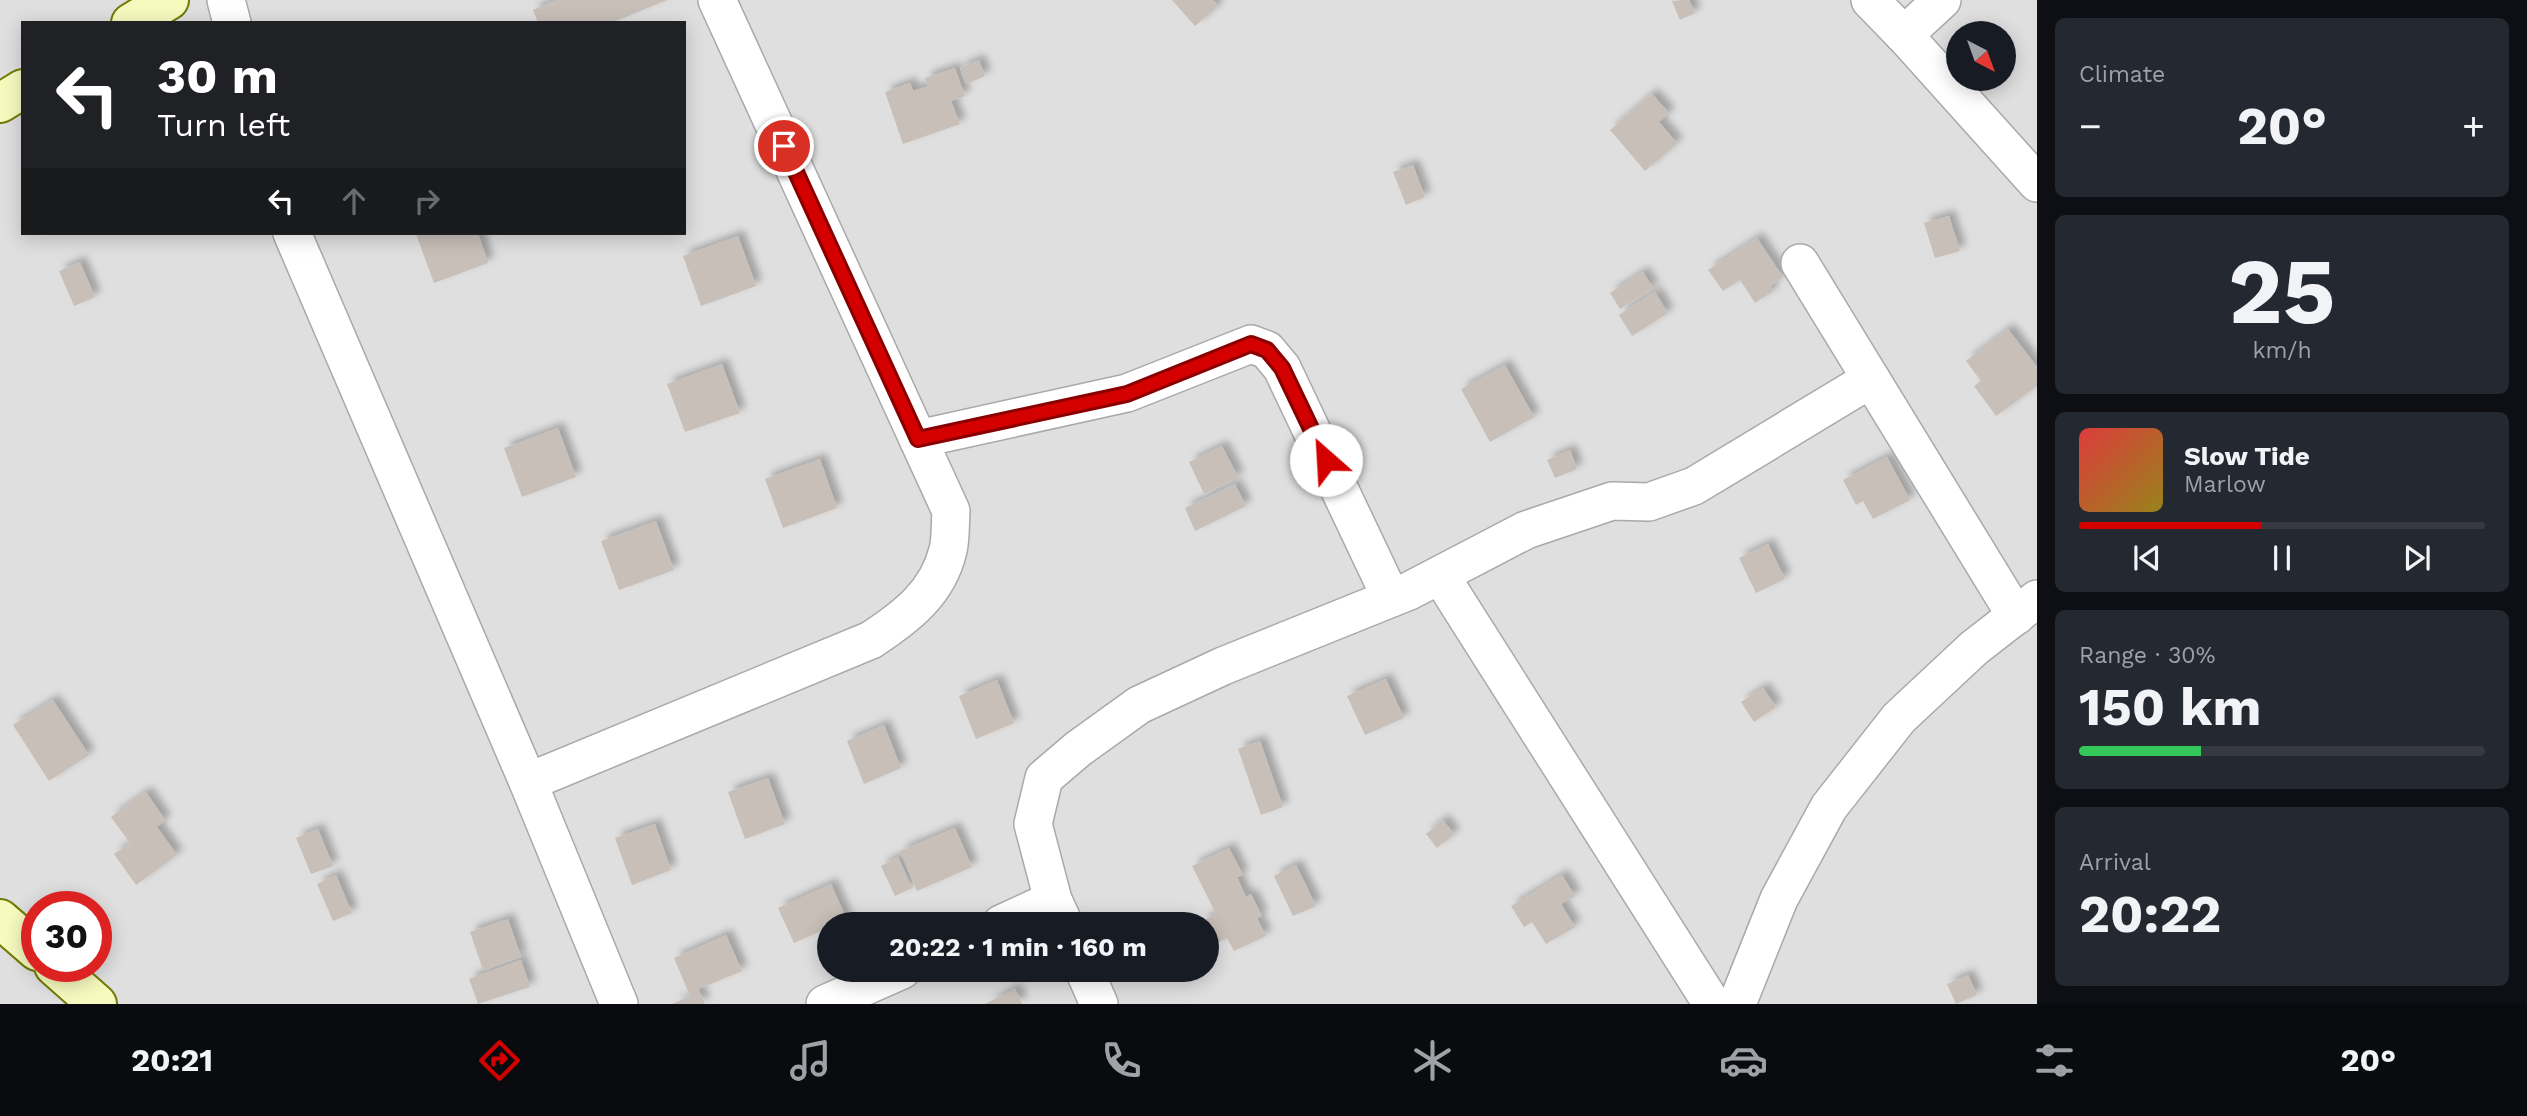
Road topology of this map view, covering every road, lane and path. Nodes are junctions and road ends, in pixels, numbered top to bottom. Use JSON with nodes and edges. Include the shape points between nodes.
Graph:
{"nodes":[{"id":1,"x":169,"y":0,"type":"edge"},
{"id":2,"x":226,"y":0,"type":"edge"},
{"id":3,"x":717,"y":0,"type":"edge"},
{"id":4,"x":1870,"y":0,"type":"edge"},
{"id":5,"x":1942,"y":0,"type":"edge"},
{"id":6,"x":134,"y":21,"type":"edge"},
{"id":7,"x":231,"y":21,"type":"edge"},
{"id":8,"x":1904,"y":34,"type":"junction"},
{"id":9,"x":21,"y":90,"type":"edge"},
{"id":10,"x":0,"y":103,"type":"edge"},
{"id":11,"x":2037,"y":183,"type":"edge"},
{"id":12,"x":293,"y":235,"type":"edge"},
{"id":13,"x":1800,"y":262,"type":"dead end"},
{"id":14,"x":1871,"y":379,"type":"junction"},
{"id":15,"x":918,"y":439,"type":"junction"},
{"id":16,"x":1440,"y":575,"type":"junction"},
{"id":17,"x":1391,"y":598,"type":"junction"},
{"id":18,"x":2026,"y":608,"type":"edge"},
{"id":19,"x":528,"y":782,"type":"junction"},
{"id":20,"x":1058,"y":912,"type":"edge"},
{"id":21,"x":0,"y":919,"type":"edge"},
{"id":22,"x":21,"y":937,"type":"edge"},
{"id":23,"x":72,"y":982,"type":"edge"},
{"id":24,"x":877,"y":982,"type":"edge"},
{"id":25,"x":1089,"y":982,"type":"edge"},
{"id":26,"x":835,"y":1002,"type":"edge"},
{"id":27,"x":97,"y":1004,"type":"edge"},
{"id":28,"x":619,"y":1004,"type":"edge"},
{"id":29,"x":1099,"y":1004,"type":"edge"},
{"id":30,"x":1712,"y":1004,"type":"edge"},
{"id":31,"x":1737,"y":1004,"type":"edge"}],
"edges":[{"from":1,"to":6,"type":"main road"},
{"from":2,"to":7,"type":"street"},
{"from":3,"to":15,"type":"street"},
{"from":4,"to":8,"type":"street"},
{"from":5,"to":8,"type":"street"},
{"from":8,"to":11,"type":"street"},
{"from":9,"to":10,"type":"main road"},
{"from":12,"to":19,"type":"street"},
{"from":13,"to":14,"type":"street"},
{"from":14,"to":16,"type":"street","via":[[1694,486],[1649,502],[1612,501],[1526,530]]},
{"from":14,"to":18,"type":"street"},
{"from":15,"to":17,"type":"street","via":[[1127,394],[1251,344],[1267,350],[1282,368]]},
{"from":15,"to":19,"type":"street","via":[[951,511],[948,549],[935,585],[906,616],[871,640]]},
{"from":16,"to":17,"type":"street"},
{"from":16,"to":30,"type":"street"},
{"from":17,"to":20,"type":"street","via":[[1139,705],[1044,778],[1033,824]]},
{"from":18,"to":31,"type":"street","via":[[1974,648],[1899,718],[1829,807],[1779,899]]},
{"from":19,"to":28,"type":"street"},
{"from":21,"to":22,"type":"main road"},
{"from":23,"to":27,"type":"main road"},
{"from":24,"to":26,"type":"street"},
{"from":25,"to":29,"type":"street"}]}
